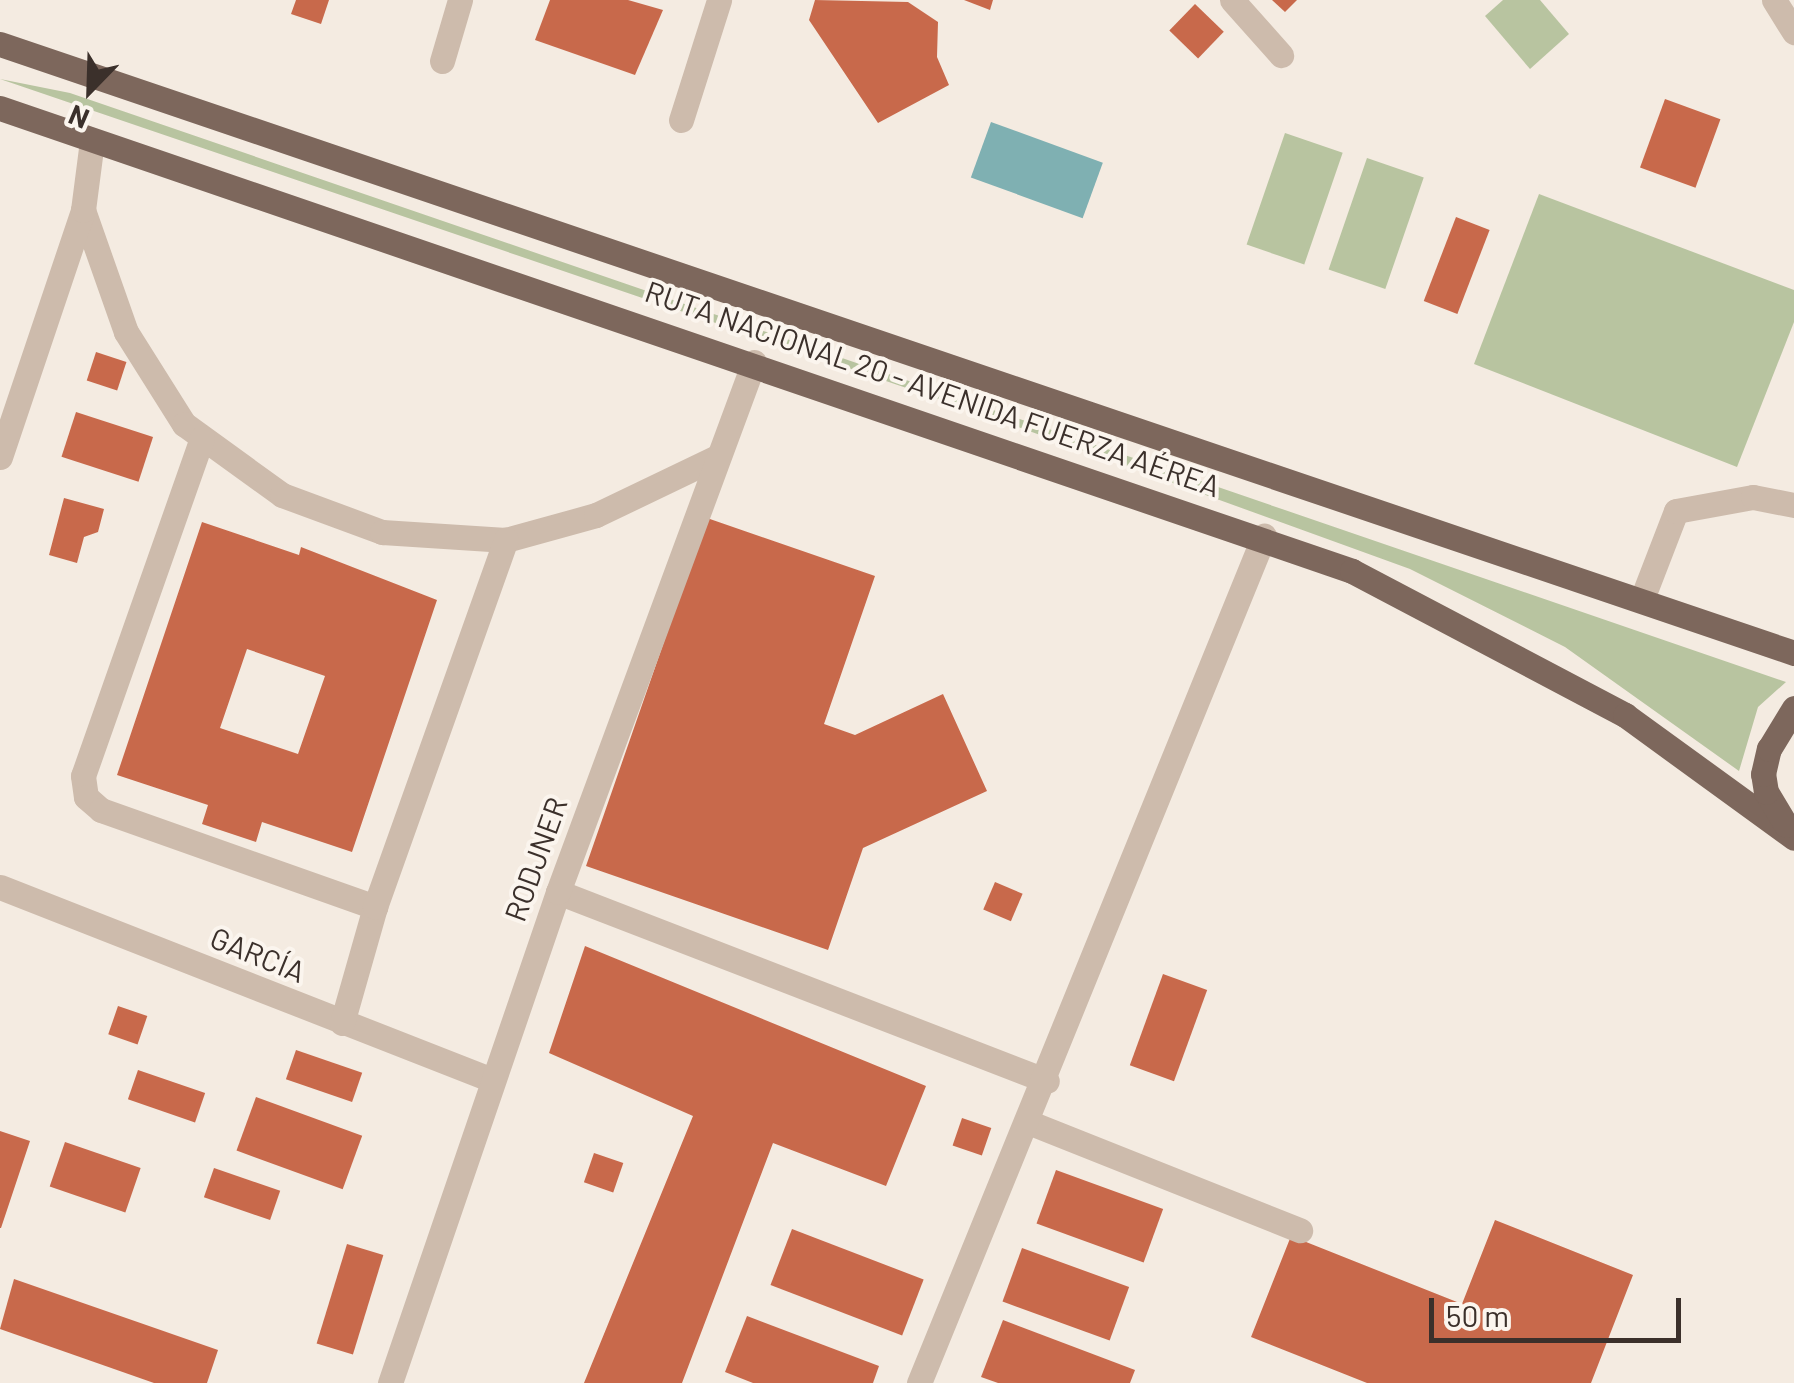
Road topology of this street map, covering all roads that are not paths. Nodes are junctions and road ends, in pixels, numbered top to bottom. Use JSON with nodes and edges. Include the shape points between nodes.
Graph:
{"nodes":[{"id":1,"x":460,"y":0,"type":"edge"},
{"id":2,"x":719,"y":0,"type":"edge"},
{"id":3,"x":1232,"y":0,"type":"edge"},
{"id":4,"x":1774,"y":0,"type":"edge"},
{"id":5,"x":1794,"y":32,"type":"edge"},
{"id":6,"x":0,"y":44,"type":"edge"},
{"id":7,"x":1281,"y":55,"type":"dead end"},
{"id":8,"x":442,"y":61,"type":"dead end"},
{"id":9,"x":0,"y":108,"type":"edge"},
{"id":10,"x":680,"y":120,"type":"dead end"},
{"id":11,"x":92,"y":141,"type":"junction"},
{"id":12,"x":83,"y":210,"type":"junction"},
{"id":13,"x":754,"y":362,"type":"junction"},
{"id":14,"x":202,"y":438,"type":"junction"},
{"id":15,"x":0,"y":457,"type":"edge"},
{"id":16,"x":717,"y":457,"type":"junction"},
{"id":17,"x":1794,"y":505,"type":"edge"},
{"id":18,"x":1264,"y":536,"type":"junction"},
{"id":19,"x":506,"y":540,"type":"junction"},
{"id":20,"x":1642,"y":599,"type":"junction"},
{"id":21,"x":1794,"y":653,"type":"edge"},
{"id":22,"x":1794,"y":708,"type":"edge"},
{"id":23,"x":1794,"y":838,"type":"edge"},
{"id":24,"x":0,"y":888,"type":"edge"},
{"id":25,"x":558,"y":892,"type":"junction"},
{"id":26,"x":376,"y":907,"type":"junction"},
{"id":27,"x":342,"y":1023,"type":"junction"},
{"id":28,"x":492,"y":1080,"type":"junction"},
{"id":29,"x":1047,"y":1081,"type":"junction"},
{"id":30,"x":1028,"y":1122,"type":"junction"},
{"id":31,"x":1300,"y":1230,"type":"dead end"},
{"id":32,"x":390,"y":1383,"type":"edge"},
{"id":33,"x":919,"y":1383,"type":"edge"}],
"edges":[{"from":1,"to":8,"type":"street"},
{"from":2,"to":10,"type":"street"},
{"from":3,"to":7,"type":"street"},
{"from":4,"to":5,"type":"street"},
{"from":6,"to":20,"type":"main road","name":"RUTA NACIONAL 20 - AVENIDA FUERZA AÉREA"},
{"from":9,"to":11,"type":"main road","name":"RUTA NACIONAL 20 - AVENIDA FUERZA AÉREA"},
{"from":11,"to":12,"type":"street"},
{"from":11,"to":13,"type":"main road","name":"RUTA NACIONAL 20 - AVENIDA FUERZA AÉREA"},
{"from":12,"to":14,"type":"street","via":[[126,332],[184,424]]},
{"from":12,"to":15,"type":"street"},
{"from":13,"to":16,"type":"street","name":"RODJNER"},
{"from":13,"to":18,"type":"main road","name":"RUTA NACIONAL 20 - AVENIDA FUERZA AÉREA"},
{"from":14,"to":19,"type":"street","via":[[282,495],[382,532]]},
{"from":14,"to":26,"type":"street","via":[[83,776],[86,796],[101,810]]},
{"from":16,"to":19,"type":"street","via":[[596,515]]},
{"from":16,"to":25,"type":"street","name":"RODJNER"},
{"from":17,"to":20,"type":"street","via":[[1752,497],[1676,511]]},
{"from":18,"to":23,"type":"main road","name":"RUTA NACIONAL 20 - AVENIDA FUERZA AÉREA","via":[[1352,571],[1625,714]]},
{"from":18,"to":29,"type":"street"},
{"from":19,"to":26,"type":"street"},
{"from":20,"to":21,"type":"main road","name":"RUTA NACIONAL 20 - AVENIDA FUERZA AÉREA"},
{"from":22,"to":23,"type":"main road","via":[[1769,748],[1764,774],[1766,792]]},
{"from":24,"to":27,"type":"street","name":"GARCÍA"},
{"from":25,"to":28,"type":"street","name":"RODJNER"},
{"from":25,"to":29,"type":"street"},
{"from":26,"to":27,"type":"street"},
{"from":27,"to":28,"type":"street","name":"GARCÍA"},
{"from":28,"to":32,"type":"street","name":"RODJNER"},
{"from":29,"to":30,"type":"street"},
{"from":30,"to":31,"type":"street"},
{"from":30,"to":33,"type":"street"}]}
